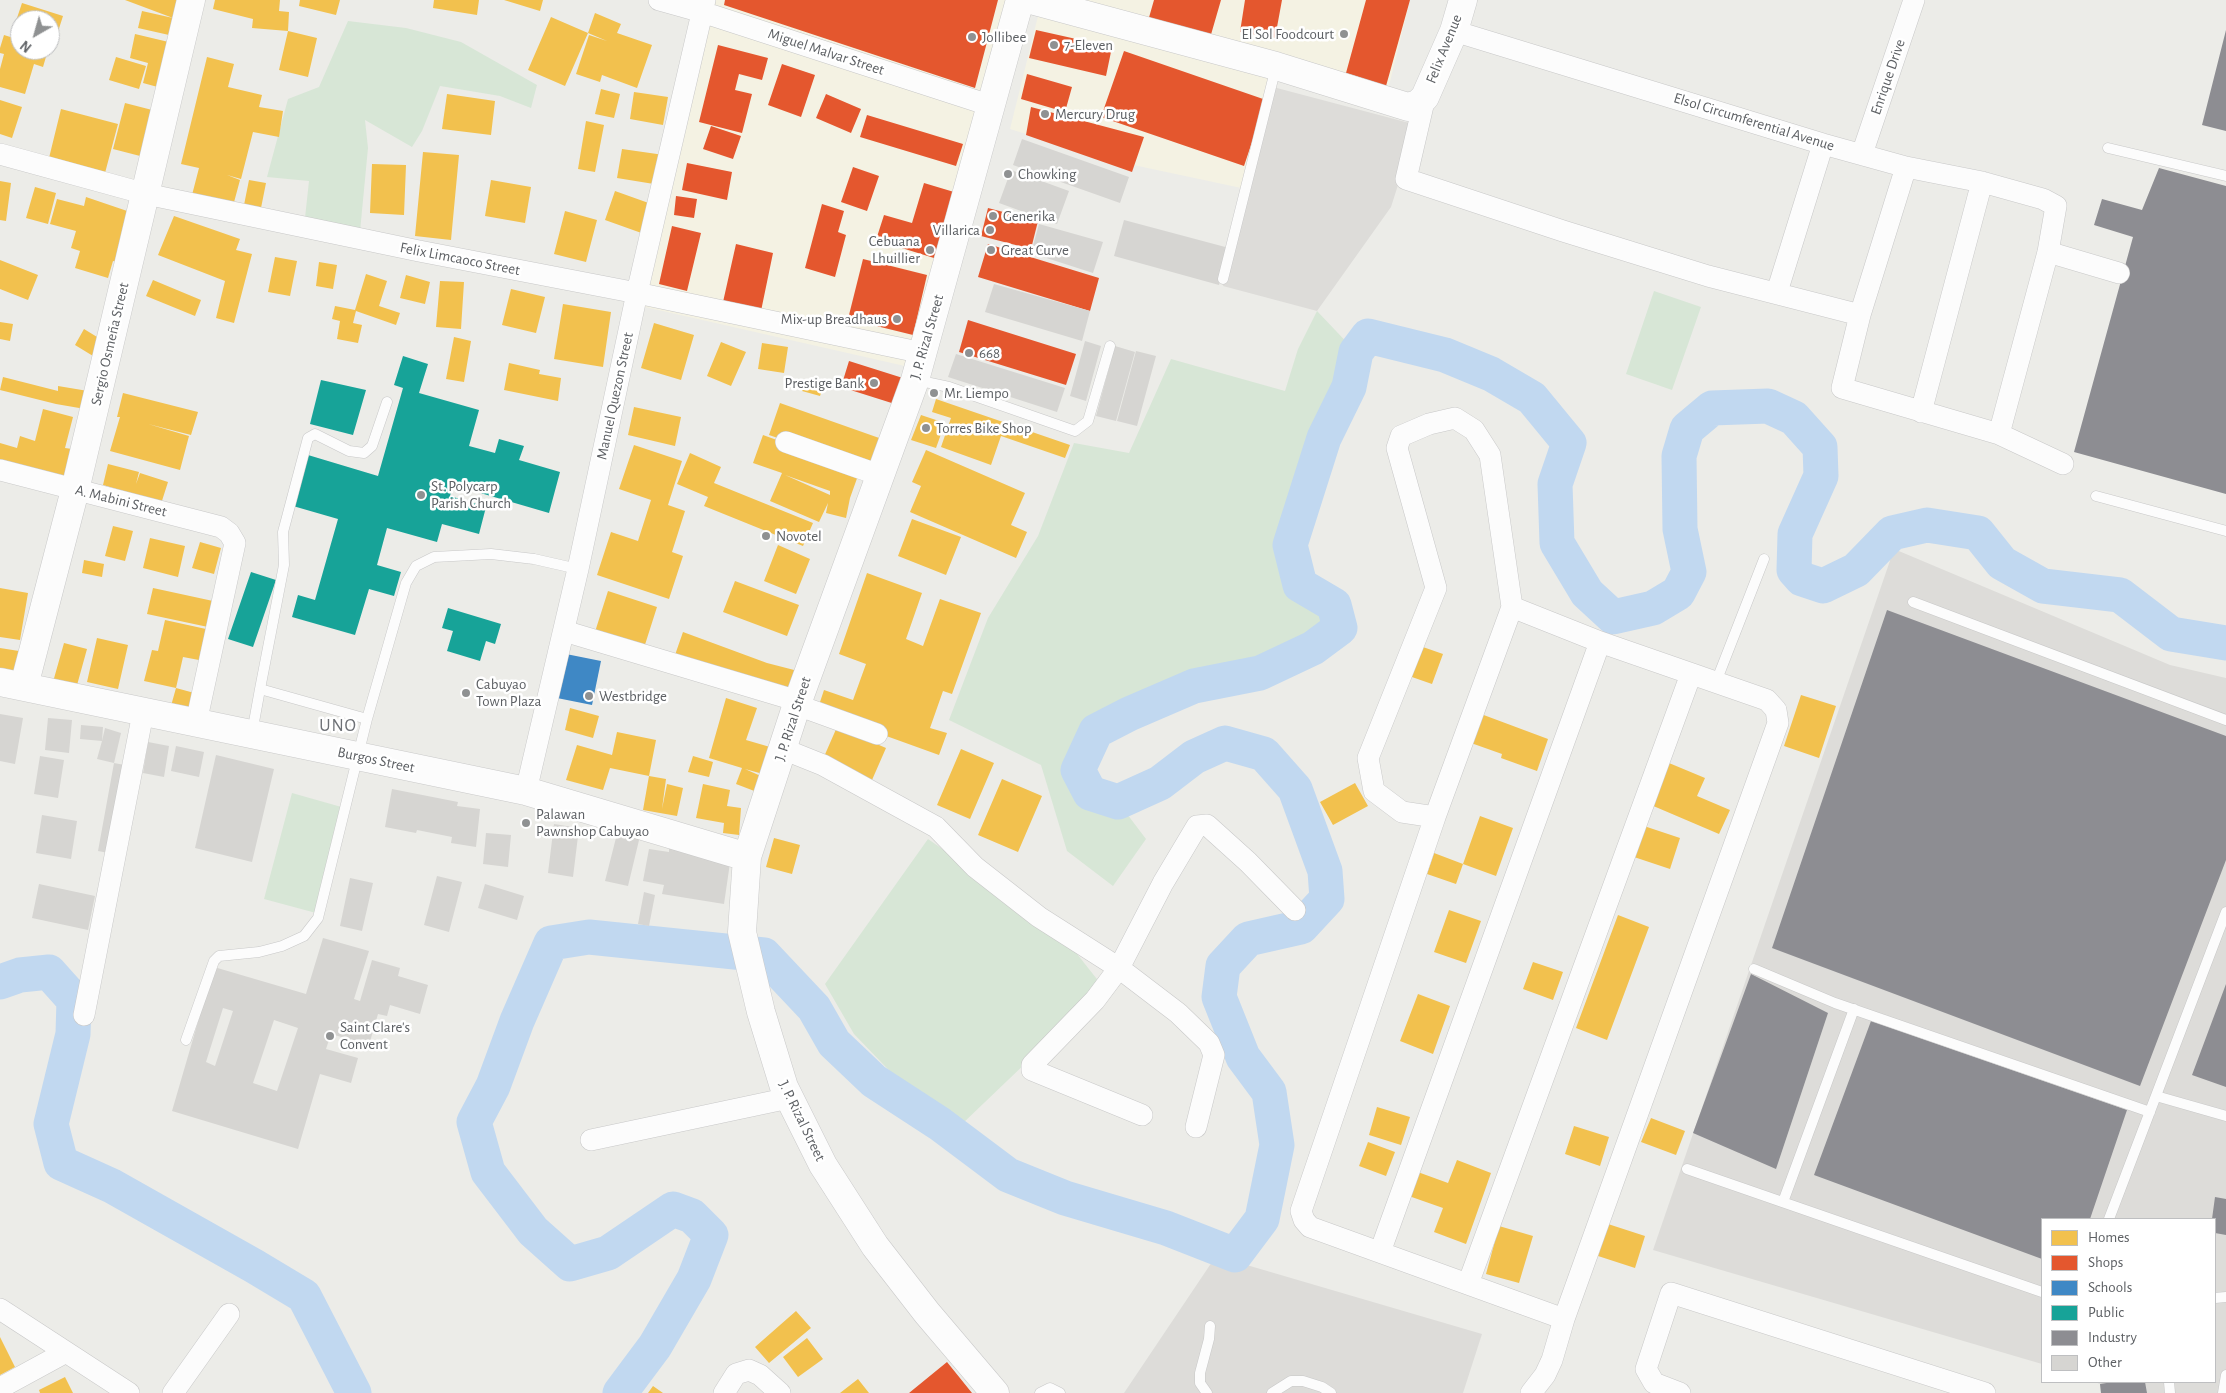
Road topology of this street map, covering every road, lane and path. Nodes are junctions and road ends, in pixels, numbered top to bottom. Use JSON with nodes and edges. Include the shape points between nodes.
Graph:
{"nodes":[{"id":1,"x":191,"y":0,"type":"edge"},
{"id":2,"x":659,"y":0,"type":"edge"},
{"id":3,"x":1020,"y":0,"type":"edge"},
{"id":4,"x":1031,"y":0,"type":"edge"},
{"id":5,"x":1463,"y":0,"type":"edge"},
{"id":6,"x":1914,"y":0,"type":"edge"},
{"id":7,"x":703,"y":6,"type":"edge"},
{"id":8,"x":1454,"y":30,"type":"junction"},
{"id":9,"x":1276,"y":66,"type":"junction"},
{"id":10,"x":1425,"y":97,"type":"junction"},
{"id":11,"x":992,"y":106,"type":"junction"},
{"id":12,"x":1823,"y":144,"type":"junction"},
{"id":13,"x":2108,"y":148,"type":"dead end"},
{"id":14,"x":0,"y":154,"type":"edge"},
{"id":15,"x":1862,"y":154,"type":"junction"},
{"id":16,"x":1906,"y":167,"type":"junction"},
{"id":17,"x":2226,"y":176,"type":"edge"},
{"id":18,"x":1982,"y":182,"type":"junction"},
{"id":19,"x":146,"y":194,"type":"junction"},
{"id":20,"x":2048,"y":252,"type":"junction"},
{"id":21,"x":2119,"y":272,"type":"dead end"},
{"id":22,"x":1223,"y":279,"type":"dead end"},
{"id":23,"x":1776,"y":292,"type":"junction"},
{"id":24,"x":637,"y":293,"type":"junction"},
{"id":25,"x":1860,"y":315,"type":"junction"},
{"id":26,"x":1110,"y":346,"type":"dead end"},
{"id":27,"x":923,"y":353,"type":"junction"},
{"id":28,"x":916,"y":380,"type":"junction"},
{"id":29,"x":387,"y":402,"type":"dead end"},
{"id":30,"x":1921,"y":412,"type":"junction"},
{"id":31,"x":1999,"y":434,"type":"junction"},
{"id":32,"x":786,"y":442,"type":"dead end"},
{"id":33,"x":2062,"y":464,"type":"dead end"},
{"id":34,"x":0,"y":470,"type":"edge"},
{"id":35,"x":882,"y":476,"type":"junction"},
{"id":36,"x":75,"y":490,"type":"junction"},
{"id":37,"x":2096,"y":496,"type":"dead end"},
{"id":38,"x":2226,"y":532,"type":"edge"},
{"id":39,"x":1764,"y":559,"type":"dead end"},
{"id":40,"x":578,"y":569,"type":"junction"},
{"id":41,"x":1913,"y":602,"type":"dead end"},
{"id":42,"x":1512,"y":607,"type":"junction"},
{"id":43,"x":564,"y":631,"type":"junction"},
{"id":44,"x":1600,"y":642,"type":"junction"},
{"id":45,"x":1691,"y":674,"type":"junction"},
{"id":46,"x":1716,"y":682,"type":"junction"},
{"id":47,"x":12,"y":684,"type":"edge"},
{"id":48,"x":260,"y":688,"type":"junction"},
{"id":49,"x":797,"y":703,"type":"junction"},
{"id":50,"x":142,"y":713,"type":"junction"},
{"id":51,"x":367,"y":719,"type":"junction"},
{"id":52,"x":2226,"y":720,"type":"edge"},
{"id":53,"x":196,"y":723,"type":"junction"},
{"id":54,"x":877,"y":734,"type":"dead end"},
{"id":55,"x":252,"y":735,"type":"junction"},
{"id":56,"x":783,"y":749,"type":"junction"},
{"id":57,"x":358,"y":756,"type":"junction"},
{"id":58,"x":526,"y":791,"type":"junction"},
{"id":59,"x":1435,"y":818,"type":"junction"},
{"id":60,"x":747,"y":857,"type":"junction"},
{"id":61,"x":1295,"y":910,"type":"dead end"},
{"id":62,"x":2226,"y":912,"type":"edge"},
{"id":63,"x":1119,"y":968,"type":"junction"},
{"id":64,"x":1754,"y":969,"type":"dead end"},
{"id":65,"x":1854,"y":1010,"type":"junction"},
{"id":66,"x":84,"y":1014,"type":"dead end"},
{"id":67,"x":186,"y":1040,"type":"dead end"},
{"id":68,"x":2156,"y":1096,"type":"junction"},
{"id":69,"x":789,"y":1098,"type":"junction"},
{"id":70,"x":2150,"y":1112,"type":"junction"},
{"id":71,"x":1142,"y":1115,"type":"dead end"},
{"id":72,"x":2226,"y":1116,"type":"edge"},
{"id":73,"x":1196,"y":1127,"type":"dead end"},
{"id":74,"x":590,"y":1140,"type":"dead end"},
{"id":75,"x":1687,"y":1170,"type":"dead end"},
{"id":76,"x":1783,"y":1202,"type":"junction"},
{"id":77,"x":2109,"y":1218,"type":"edge"},
{"id":78,"x":1380,"y":1252,"type":"junction"},
{"id":79,"x":1468,"y":1284,"type":"junction"},
{"id":80,"x":2041,"y":1292,"type":"edge"},
{"id":81,"x":0,"y":1309,"type":"edge"},
{"id":82,"x":229,"y":1314,"type":"dead end"},
{"id":83,"x":1564,"y":1319,"type":"junction"},
{"id":84,"x":1210,"y":1326,"type":"dead end"},
{"id":85,"x":66,"y":1352,"type":"junction"},
{"id":86,"x":2226,"y":1375,"type":"edge"},
{"id":87,"x":1944,"y":1386,"type":"edge"},
{"id":88,"x":0,"y":1388,"type":"edge"},
{"id":89,"x":129,"y":1393,"type":"edge"},
{"id":90,"x":174,"y":1393,"type":"edge"},
{"id":91,"x":724,"y":1393,"type":"edge"},
{"id":92,"x":780,"y":1393,"type":"edge"},
{"id":93,"x":995,"y":1393,"type":"edge"},
{"id":94,"x":1040,"y":1393,"type":"edge"},
{"id":95,"x":1060,"y":1393,"type":"edge"},
{"id":96,"x":1207,"y":1393,"type":"edge"},
{"id":97,"x":1272,"y":1393,"type":"edge"},
{"id":98,"x":1331,"y":1393,"type":"edge"},
{"id":99,"x":1531,"y":1393,"type":"edge"},
{"id":100,"x":1680,"y":1393,"type":"edge"},
{"id":101,"x":1985,"y":1393,"type":"edge"},
{"id":102,"x":2223,"y":1393,"type":"edge"}],
"edges":[{"from":1,"to":19,"type":"street","name":"Sergio Osmeña Street"},
{"from":2,"to":7,"type":"street","name":"Miguel Malvar Street"},
{"from":3,"to":11,"type":"street","name":"J. P. Rizal Street"},
{"from":4,"to":9,"type":"street"},
{"from":5,"to":8,"type":"street","name":"Felix Avenue"},
{"from":6,"to":15,"type":"street","name":"Enrique Drive"},
{"from":7,"to":11,"type":"street","name":"Miguel Malvar Street"},
{"from":7,"to":24,"type":"street","name":"Manuel Quezon Street"},
{"from":8,"to":10,"type":"street","name":"Felix Avenue"},
{"from":8,"to":12,"type":"street","name":"Elsol Circumferential Avenue"},
{"from":9,"to":10,"type":"street","via":[[1408,107]]},
{"from":9,"to":22,"type":"lane"},
{"from":10,"to":23,"type":"street","via":[[1406,179],[1708,276]]},
{"from":11,"to":27,"type":"street","name":"J. P. Rizal Street"},
{"from":12,"to":15,"type":"street","name":"Elsol Circumferential Avenue"},
{"from":12,"to":23,"type":"street"},
{"from":13,"to":17,"type":"lane"},
{"from":14,"to":19,"type":"street","name":"Felix Limcaoco Street"},
{"from":15,"to":16,"type":"street","name":"Elsol Circumferential Avenue"},
{"from":16,"to":18,"type":"street","name":"Elsol Circumferential Avenue"},
{"from":16,"to":25,"type":"street"},
{"from":18,"to":20,"type":"street","name":"Elsol Circumferential Avenue","via":[[2043,199],[2056,206]]},
{"from":18,"to":30,"type":"street"},
{"from":19,"to":24,"type":"street","name":"Felix Limcaoco Street"},
{"from":19,"to":36,"type":"street","name":"Sergio Osmeña Street"},
{"from":20,"to":21,"type":"street"},
{"from":20,"to":31,"type":"street"},
{"from":23,"to":25,"type":"street"},
{"from":24,"to":27,"type":"street","name":"Felix Limcaoco Street"},
{"from":24,"to":40,"type":"street","name":"Manuel Quezon Street"},
{"from":25,"to":30,"type":"street","via":[[1842,388]]},
{"from":26,"to":28,"type":"lane","via":[[1088,421],[1075,431],[949,387]]},
{"from":27,"to":28,"type":"street","name":"J. P. Rizal Street"},
{"from":28,"to":35,"type":"street","name":"J. P. Rizal Street"},
{"from":29,"to":48,"type":"lane","via":[[372,446],[364,453],[349,451],[315,434],[308,438],[284,532],[284,565]]},
{"from":30,"to":31,"type":"street"},
{"from":31,"to":33,"type":"street"},
{"from":32,"to":35,"type":"street"},
{"from":34,"to":36,"type":"street","name":"A. Mabini Street"},
{"from":35,"to":49,"type":"street","name":"J. P. Rizal Street"},
{"from":36,"to":47,"type":"street","name":"Sergio Osmeña Street"},
{"from":36,"to":53,"type":"street","name":"A. Mabini Street","via":[[220,527],[236,543]]},
{"from":37,"to":38,"type":"lane"},
{"from":39,"to":46,"type":"lane"},
{"from":40,"to":43,"type":"street","name":"Manuel Quezon Street"},
{"from":40,"to":51,"type":"lane","via":[[491,554],[434,557],[416,566],[406,583]]},
{"from":41,"to":52,"type":"lane"},
{"from":42,"to":44,"type":"street"},
{"from":42,"to":59,"type":"street"},
{"from":42,"to":59,"type":"street","via":[[1490,455],[1474,430],[1454,418],[1401,436],[1397,448],[1436,588],[1368,758],[1374,791],[1402,812]]},
{"from":43,"to":49,"type":"street"},
{"from":43,"to":58,"type":"street","name":"Manuel Quezon Street"},
{"from":44,"to":45,"type":"street"},
{"from":44,"to":78,"type":"street"},
{"from":45,"to":46,"type":"street"},
{"from":45,"to":79,"type":"street"},
{"from":46,"to":83,"type":"street","via":[[1767,700],[1776,710],[1778,723]]},
{"from":47,"to":50,"type":"street","name":"Burgos Street"},
{"from":48,"to":51,"type":"lane"},
{"from":48,"to":55,"type":"lane"},
{"from":49,"to":54,"type":"street"},
{"from":49,"to":56,"type":"street","name":"J. P. Rizal Street"},
{"from":50,"to":53,"type":"street","name":"Burgos Street"},
{"from":50,"to":66,"type":"street"},
{"from":51,"to":57,"type":"lane"},
{"from":53,"to":55,"type":"street","name":"Burgos Street"},
{"from":55,"to":57,"type":"street","name":"Burgos Street"},
{"from":56,"to":60,"type":"street","name":"J. P. Rizal Street"},
{"from":56,"to":63,"type":"street","via":[[823,765],[936,827],[975,867],[1039,917]]},
{"from":57,"to":58,"type":"street","name":"Burgos Street"},
{"from":57,"to":67,"type":"lane","via":[[318,918],[304,936],[282,946],[219,956],[214,961]]},
{"from":58,"to":60,"type":"street","name":"Burgos Street"},
{"from":59,"to":78,"type":"street","via":[[1301,1210],[1310,1227]]},
{"from":60,"to":69,"type":"street","name":"J. P. Rizal Street","via":[[742,932],[761,1012]]},
{"from":61,"to":63,"type":"street","via":[[1207,825],[1197,826]]},
{"from":62,"to":68,"type":"lane"},
{"from":63,"to":71,"type":"street","via":[[1095,1000],[1032,1065],[1032,1070]]},
{"from":63,"to":73,"type":"street","via":[[1178,1013],[1208,1042],[1214,1055]]},
{"from":64,"to":65,"type":"lane"},
{"from":65,"to":70,"type":"lane"},
{"from":65,"to":76,"type":"lane"},
{"from":68,"to":70,"type":"lane"},
{"from":68,"to":72,"type":"lane"},
{"from":69,"to":74,"type":"street"},
{"from":69,"to":93,"type":"street","name":"J. P. Rizal Street","via":[[823,1165],[875,1246]]},
{"from":70,"to":77,"type":"lane"},
{"from":75,"to":76,"type":"lane"},
{"from":76,"to":80,"type":"lane"},
{"from":78,"to":79,"type":"street"},
{"from":79,"to":83,"type":"street"},
{"from":81,"to":85,"type":"street"},
{"from":82,"to":90,"type":"street"},
{"from":83,"to":99,"type":"street","via":[[1545,1375]]},
{"from":84,"to":96,"type":"lane","via":[[1200,1373],[1200,1383]]},
{"from":85,"to":88,"type":"street"},
{"from":85,"to":89,"type":"street"},
{"from":86,"to":102,"type":"lane"},
{"from":87,"to":100,"type":"street","via":[[1671,1293],[1646,1369],[1654,1384]]},
{"from":87,"to":101,"type":"street"},
{"from":91,"to":92,"type":"street","via":[[736,1374],[749,1370],[760,1375]]},
{"from":94,"to":95,"type":"lane","via":[[1050,1388]]},
{"from":97,"to":98,"type":"lane","via":[[1291,1382],[1322,1387]]}]}
